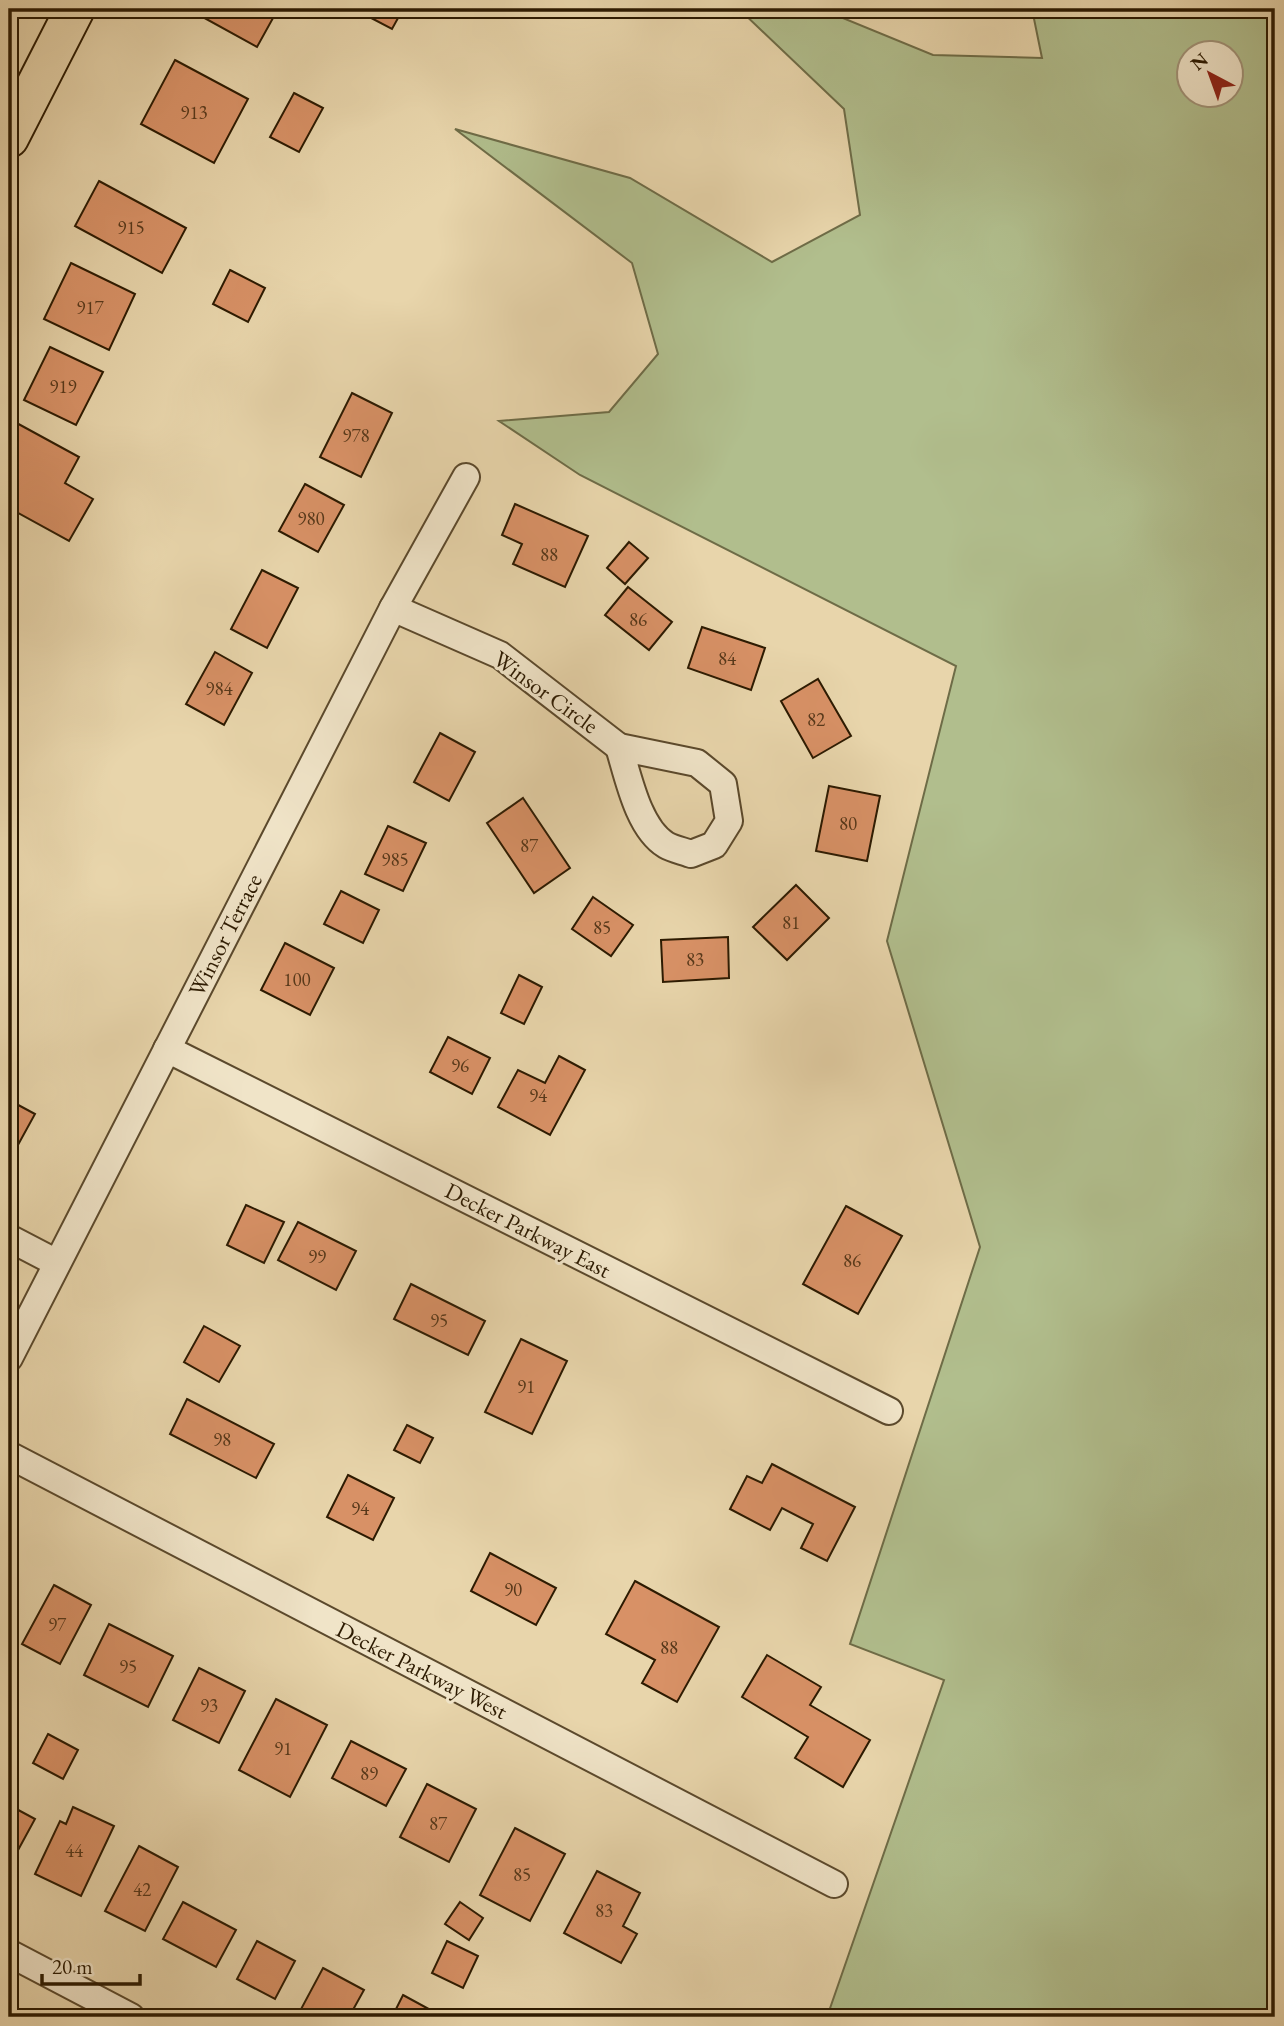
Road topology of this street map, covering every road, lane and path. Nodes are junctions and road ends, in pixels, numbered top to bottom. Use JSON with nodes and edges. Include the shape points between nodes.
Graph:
{"nodes":[{"id":1,"x":75,"y":9,"type":"edge"},
{"id":2,"x":9,"y":138,"type":"edge"},
{"id":3,"x":466,"y":477,"type":"dead end"},
{"id":4,"x":393,"y":608,"type":"junction"},
{"id":5,"x":620,"y":747,"type":"junction"},
{"id":6,"x":167,"y":1049,"type":"junction"},
{"id":7,"x":9,"y":1238,"type":"edge"},
{"id":8,"x":57,"y":1263,"type":"junction"},
{"id":9,"x":9,"y":1358,"type":"edge"},
{"id":10,"x":889,"y":1411,"type":"dead end"},
{"id":11,"x":9,"y":1455,"type":"edge"},
{"id":12,"x":834,"y":1884,"type":"dead end"},
{"id":13,"x":9,"y":1952,"type":"edge"},
{"id":14,"x":131,"y":2017,"type":"edge"}],
"edges":[{"from":1,"to":2,"type":"main road"},
{"from":3,"to":4,"type":"street","name":"Winsor Terrace"},
{"from":4,"to":5,"type":"street","name":"Winsor Circle","via":[[500,655]]},
{"from":4,"to":6,"type":"street","name":"Winsor Terrace"},
{"from":5,"to":5,"type":"street","name":"Winsor Circle","via":[[646,824],[665,844],[691,854],[714,845],[729,821],[723,784],[696,762]]},
{"from":6,"to":8,"type":"street","name":"Winsor Terrace"},
{"from":6,"to":10,"type":"street","name":"Decker Parkway East"},
{"from":7,"to":8,"type":"street"},
{"from":8,"to":9,"type":"street"},
{"from":11,"to":12,"type":"street","name":"Decker Parkway West"},
{"from":13,"to":14,"type":"street"}]}
